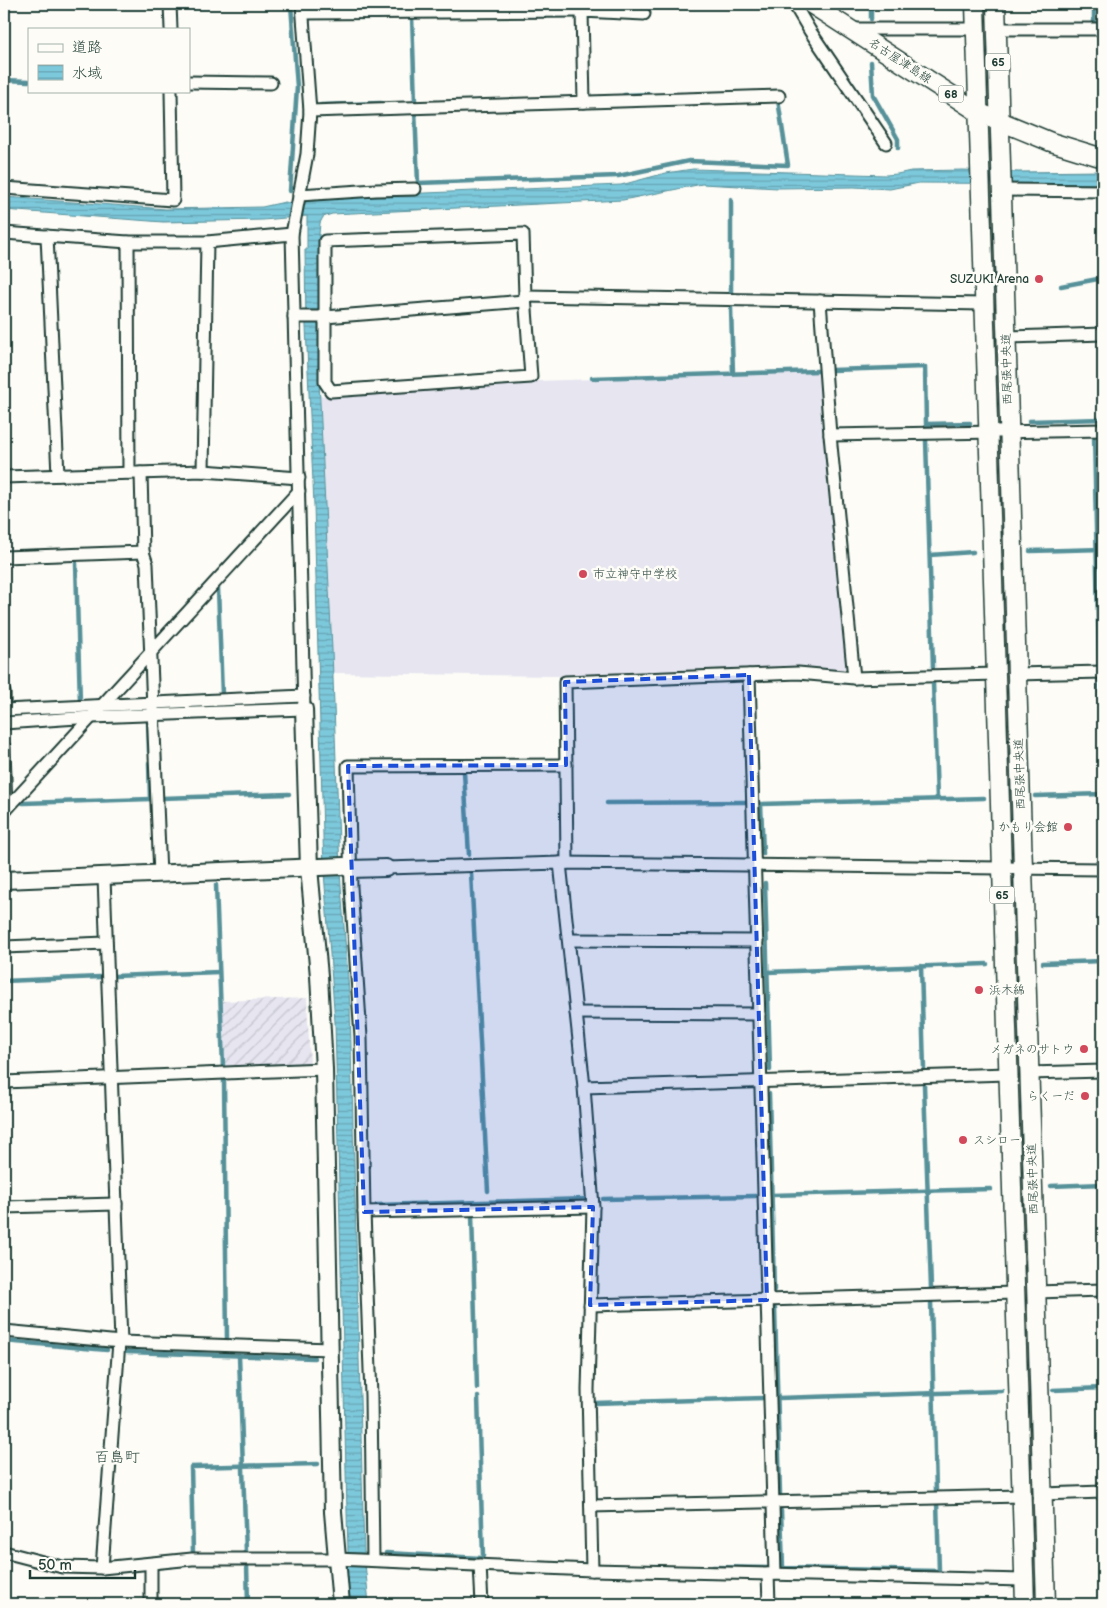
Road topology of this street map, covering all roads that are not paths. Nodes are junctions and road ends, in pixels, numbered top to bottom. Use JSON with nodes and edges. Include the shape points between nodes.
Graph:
{"nodes":[{"id":1,"x":170,"y":4,"type":"edge"},
{"id":2,"x":794,"y":4,"type":"edge"},
{"id":3,"x":811,"y":4,"type":"edge"},
{"id":4,"x":975,"y":4,"type":"edge"},
{"id":5,"x":996,"y":4,"type":"edge"},
{"id":6,"x":583,"y":8,"type":"edge"},
{"id":7,"x":302,"y":9,"type":"edge"},
{"id":8,"x":644,"y":14,"type":"dead end"},
{"id":9,"x":171,"y":28,"type":"edge"},
{"id":10,"x":976,"y":28,"type":"junction"},
{"id":11,"x":850,"y":29,"type":"junction"},
{"id":12,"x":997,"y":29,"type":"junction"},
{"id":13,"x":1103,"y":29,"type":"edge"},
{"id":14,"x":190,"y":82,"type":"edge"},
{"id":15,"x":271,"y":83,"type":"dead end"},
{"id":16,"x":172,"y":92,"type":"edge"},
{"id":17,"x":779,"y":96,"type":"dead end"},
{"id":18,"x":584,"y":102,"type":"junction"},
{"id":19,"x":310,"y":111,"type":"junction"},
{"id":20,"x":978,"y":112,"type":"junction"},
{"id":21,"x":1000,"y":121,"type":"junction"},
{"id":22,"x":886,"y":143,"type":"dead end"},
{"id":23,"x":1103,"y":158,"type":"edge"},
{"id":24,"x":4,"y":188,"type":"edge"},
{"id":25,"x":1002,"y":188,"type":"junction"},
{"id":26,"x":415,"y":189,"type":"dead end"},
{"id":27,"x":1103,"y":191,"type":"edge"},
{"id":28,"x":299,"y":198,"type":"junction"},
{"id":29,"x":4,"y":234,"type":"edge"},
{"id":30,"x":292,"y":234,"type":"junction"},
{"id":31,"x":47,"y":236,"type":"junction"},
{"id":32,"x":128,"y":242,"type":"junction"},
{"id":33,"x":207,"y":242,"type":"junction"},
{"id":34,"x":525,"y":299,"type":"junction"},
{"id":35,"x":820,"y":301,"type":"junction"},
{"id":36,"x":983,"y":304,"type":"junction"},
{"id":37,"x":298,"y":317,"type":"junction"},
{"id":38,"x":323,"y":317,"type":"junction"},
{"id":39,"x":1103,"y":334,"type":"edge"},
{"id":40,"x":1006,"y":337,"type":"junction"},
{"id":41,"x":1103,"y":430,"type":"edge"},
{"id":42,"x":988,"y":432,"type":"junction"},
{"id":43,"x":1008,"y":433,"type":"junction"},
{"id":44,"x":830,"y":435,"type":"junction"},
{"id":45,"x":203,"y":471,"type":"junction"},
{"id":46,"x":135,"y":473,"type":"junction"},
{"id":47,"x":58,"y":475,"type":"junction"},
{"id":48,"x":4,"y":477,"type":"edge"},
{"id":49,"x":299,"y":478,"type":"junction"},
{"id":50,"x":299,"y":491,"type":"junction"},
{"id":51,"x":143,"y":552,"type":"junction"},
{"id":52,"x":4,"y":557,"type":"edge"},
{"id":53,"x":150,"y":653,"type":"junction"},
{"id":54,"x":1103,"y":672,"type":"edge"},
{"id":55,"x":996,"y":674,"type":"junction"},
{"id":56,"x":1016,"y":674,"type":"junction"},
{"id":57,"x":749,"y":675,"type":"junction"},
{"id":58,"x":854,"y":678,"type":"junction"},
{"id":59,"x":4,"y":692,"type":"edge"},
{"id":60,"x":304,"y":702,"type":"junction"},
{"id":61,"x":152,"y":703,"type":"junction"},
{"id":62,"x":103,"y":704,"type":"junction"},
{"id":63,"x":4,"y":710,"type":"edge"},
{"id":64,"x":153,"y":716,"type":"junction"},
{"id":65,"x":92,"y":717,"type":"junction"},
{"id":66,"x":4,"y":724,"type":"edge"},
{"id":67,"x":4,"y":747,"type":"edge"},
{"id":68,"x":566,"y":765,"type":"junction"},
{"id":69,"x":5,"y":811,"type":"edge"},
{"id":70,"x":564,"y":863,"type":"junction"},
{"id":71,"x":755,"y":865,"type":"junction"},
{"id":72,"x":1001,"y":867,"type":"junction"},
{"id":73,"x":313,"y":868,"type":"junction"},
{"id":74,"x":347,"y":868,"type":"junction"},
{"id":75,"x":386,"y":868,"type":"joint"},
{"id":76,"x":1023,"y":868,"type":"junction"},
{"id":77,"x":1103,"y":869,"type":"edge"},
{"id":78,"x":160,"y":875,"type":"junction"},
{"id":79,"x":104,"y":877,"type":"junction"},
{"id":80,"x":4,"y":880,"type":"edge"},
{"id":81,"x":569,"y":940,"type":"junction"},
{"id":82,"x":757,"y":941,"type":"junction"},
{"id":83,"x":106,"y":943,"type":"junction"},
{"id":84,"x":4,"y":947,"type":"edge"},
{"id":85,"x":576,"y":1013,"type":"junction"},
{"id":86,"x":759,"y":1014,"type":"junction"},
{"id":87,"x":324,"y":1070,"type":"junction"},
{"id":88,"x":1103,"y":1071,"type":"edge"},
{"id":89,"x":1029,"y":1073,"type":"junction"},
{"id":90,"x":1008,"y":1074,"type":"junction"},
{"id":91,"x":112,"y":1078,"type":"junction"},
{"id":92,"x":4,"y":1082,"type":"edge"},
{"id":93,"x":761,"y":1082,"type":"junction"},
{"id":94,"x":584,"y":1087,"type":"junction"},
{"id":95,"x":116,"y":1204,"type":"junction"},
{"id":96,"x":593,"y":1207,"type":"junction"},
{"id":97,"x":4,"y":1208,"type":"edge"},
{"id":98,"x":364,"y":1212,"type":"junction"},
{"id":99,"x":1103,"y":1290,"type":"edge"},
{"id":100,"x":1036,"y":1292,"type":"junction"},
{"id":101,"x":1015,"y":1293,"type":"junction"},
{"id":102,"x":767,"y":1300,"type":"junction"},
{"id":103,"x":590,"y":1305,"type":"junction"},
{"id":104,"x":4,"y":1331,"type":"edge"},
{"id":105,"x":120,"y":1342,"type":"junction"},
{"id":106,"x":330,"y":1349,"type":"junction"},
{"id":107,"x":1103,"y":1492,"type":"edge"},
{"id":108,"x":1042,"y":1494,"type":"junction"},
{"id":109,"x":1021,"y":1496,"type":"junction"},
{"id":110,"x":774,"y":1502,"type":"junction"},
{"id":111,"x":590,"y":1506,"type":"junction"},
{"id":112,"x":4,"y":1552,"type":"edge"},
{"id":113,"x":340,"y":1559,"type":"junction"},
{"id":114,"x":371,"y":1560,"type":"junction"},
{"id":115,"x":151,"y":1564,"type":"junction"},
{"id":116,"x":480,"y":1565,"type":"junction"},
{"id":117,"x":102,"y":1568,"type":"junction"},
{"id":118,"x":592,"y":1570,"type":"junction"},
{"id":119,"x":772,"y":1574,"type":"junction"},
{"id":120,"x":1024,"y":1580,"type":"junction"},
{"id":121,"x":151,"y":1604,"type":"edge"},
{"id":122,"x":341,"y":1604,"type":"edge"},
{"id":123,"x":482,"y":1604,"type":"edge"},
{"id":124,"x":769,"y":1604,"type":"edge"},
{"id":125,"x":1025,"y":1604,"type":"edge"},
{"id":126,"x":1046,"y":1604,"type":"edge"}],
"edges":[{"from":1,"to":9,"type":"street"},
{"from":2,"to":22,"type":"street"},
{"from":3,"to":11,"type":"main road","name":"名古屋津島線","number":"68"},
{"from":4,"to":10,"type":"main road","name":"西尾張中央道","number":"65"},
{"from":5,"to":12,"type":"main road","name":"西尾張中央道","number":"65"},
{"from":6,"to":7,"type":"street"},
{"from":6,"to":8,"type":"street"},
{"from":6,"to":18,"type":"street"},
{"from":7,"to":19,"type":"street"},
{"from":10,"to":11,"type":"street"},
{"from":10,"to":20,"type":"main road","name":"西尾張中央道","number":"65"},
{"from":11,"to":20,"type":"main road","name":"名古屋津島線","number":"68"},
{"from":12,"to":13,"type":"street"},
{"from":12,"to":21,"type":"main road","name":"西尾張中央道","number":"65"},
{"from":14,"to":15,"type":"street"},
{"from":16,"to":24,"type":"street","via":[[173,200]]},
{"from":17,"to":18,"type":"street"},
{"from":18,"to":19,"type":"street"},
{"from":19,"to":28,"type":"street"},
{"from":20,"to":21,"type":"main road","name":"名古屋津島線","number":"68"},
{"from":20,"to":36,"type":"main road","name":"西尾張中央道","number":"65"},
{"from":21,"to":23,"type":"main road","name":"名古屋津島線","number":"68","via":[[1051,142]]},
{"from":21,"to":25,"type":"main road","name":"西尾張中央道","number":"65"},
{"from":25,"to":27,"type":"street"},
{"from":25,"to":40,"type":"main road","name":"西尾張中央道","number":"65"},
{"from":26,"to":28,"type":"street"},
{"from":28,"to":30,"type":"street"},
{"from":29,"to":31,"type":"street"},
{"from":30,"to":33,"type":"street"},
{"from":30,"to":37,"type":"street"},
{"from":31,"to":32,"type":"street"},
{"from":31,"to":47,"type":"street"},
{"from":32,"to":33,"type":"street"},
{"from":32,"to":46,"type":"street"},
{"from":33,"to":45,"type":"street"},
{"from":34,"to":35,"type":"street"},
{"from":34,"to":38,"type":"street"},
{"from":34,"to":38,"type":"street","via":[[523,234],[325,241]]},
{"from":34,"to":38,"type":"street","via":[[531,377],[331,391],[325,382]]},
{"from":35,"to":36,"type":"street"},
{"from":35,"to":44,"type":"street"},
{"from":36,"to":42,"type":"main road","name":"西尾張中央道","number":"65"},
{"from":37,"to":38,"type":"street"},
{"from":37,"to":49,"type":"street"},
{"from":39,"to":40,"type":"street"},
{"from":40,"to":43,"type":"main road","name":"西尾張中央道","number":"65"},
{"from":41,"to":43,"type":"street"},
{"from":42,"to":43,"type":"street"},
{"from":42,"to":44,"type":"street"},
{"from":42,"to":55,"type":"main road","name":"西尾張中央道","number":"65"},
{"from":43,"to":56,"type":"main road","name":"西尾張中央道","number":"65"},
{"from":44,"to":58,"type":"street"},
{"from":45,"to":46,"type":"street"},
{"from":45,"to":49,"type":"street"},
{"from":46,"to":47,"type":"street"},
{"from":46,"to":51,"type":"street"},
{"from":47,"to":48,"type":"street"},
{"from":49,"to":50,"type":"street"},
{"from":50,"to":53,"type":"street"},
{"from":50,"to":60,"type":"street"},
{"from":51,"to":52,"type":"street"},
{"from":51,"to":53,"type":"street","via":[[147,564]]},
{"from":53,"to":61,"type":"street"},
{"from":53,"to":62,"type":"street"},
{"from":54,"to":56,"type":"street"},
{"from":55,"to":58,"type":"street"},
{"from":55,"to":72,"type":"main road","name":"西尾張中央道","number":"65"},
{"from":56,"to":76,"type":"main road","name":"西尾張中央道","number":"65"},
{"from":57,"to":58,"type":"street","via":[[798,673]]},
{"from":57,"to":68,"type":"street","via":[[565,682]]},
{"from":57,"to":71,"type":"street"},
{"from":59,"to":63,"type":"street"},
{"from":60,"to":61,"type":"street"},
{"from":60,"to":64,"type":"street"},
{"from":60,"to":73,"type":"street"},
{"from":61,"to":62,"type":"street"},
{"from":61,"to":64,"type":"street"},
{"from":62,"to":63,"type":"street"},
{"from":62,"to":65,"type":"street"},
{"from":64,"to":65,"type":"street"},
{"from":64,"to":78,"type":"street"},
{"from":65,"to":66,"type":"street"},
{"from":65,"to":69,"type":"street"},
{"from":67,"to":69,"type":"street"},
{"from":68,"to":70,"type":"street"},
{"from":68,"to":74,"type":"street","via":[[348,766]]},
{"from":70,"to":71,"type":"street"},
{"from":70,"to":75,"type":"street"},
{"from":70,"to":81,"type":"street"},
{"from":71,"to":72,"type":"street"},
{"from":71,"to":82,"type":"street"},
{"from":72,"to":76,"type":"street"},
{"from":72,"to":90,"type":"main road","name":"西尾張中央道","number":"65"},
{"from":73,"to":74,"type":"street"},
{"from":73,"to":78,"type":"street"},
{"from":73,"to":87,"type":"street"},
{"from":74,"to":75,"type":"street"},
{"from":74,"to":98,"type":"street","via":[[362,1037]]},
{"from":76,"to":77,"type":"street"},
{"from":76,"to":89,"type":"main road","name":"西尾張中央道","number":"65"},
{"from":78,"to":79,"type":"street"},
{"from":79,"to":80,"type":"street"},
{"from":79,"to":83,"type":"street"},
{"from":81,"to":82,"type":"street"},
{"from":81,"to":85,"type":"street"},
{"from":82,"to":86,"type":"street"},
{"from":83,"to":84,"type":"street"},
{"from":83,"to":91,"type":"street"},
{"from":85,"to":86,"type":"street"},
{"from":85,"to":94,"type":"street"},
{"from":86,"to":93,"type":"street"},
{"from":87,"to":91,"type":"street"},
{"from":87,"to":106,"type":"street"},
{"from":88,"to":89,"type":"street"},
{"from":89,"to":100,"type":"main road","name":"西尾張中央道","number":"65"},
{"from":90,"to":93,"type":"street"},
{"from":90,"to":101,"type":"main road","name":"西尾張中央道","number":"65"},
{"from":91,"to":92,"type":"street"},
{"from":91,"to":95,"type":"street"},
{"from":93,"to":94,"type":"street"},
{"from":93,"to":102,"type":"street"},
{"from":94,"to":96,"type":"street"},
{"from":95,"to":97,"type":"street"},
{"from":95,"to":105,"type":"street"},
{"from":96,"to":98,"type":"street"},
{"from":96,"to":103,"type":"street"},
{"from":98,"to":114,"type":"street","via":[[371,1396]]},
{"from":99,"to":100,"type":"street"},
{"from":100,"to":108,"type":"main road","name":"西尾張中央道","number":"65"},
{"from":101,"to":102,"type":"street"},
{"from":101,"to":109,"type":"main road","name":"西尾張中央道","number":"65"},
{"from":102,"to":103,"type":"street"},
{"from":102,"to":110,"type":"street"},
{"from":103,"to":111,"type":"street"},
{"from":104,"to":105,"type":"street"},
{"from":105,"to":106,"type":"street"},
{"from":105,"to":117,"type":"street"},
{"from":106,"to":113,"type":"street","via":[[333,1512]]},
{"from":107,"to":108,"type":"street"},
{"from":108,"to":126,"type":"main road","name":"西尾張中央道","number":"65"},
{"from":109,"to":110,"type":"street"},
{"from":109,"to":120,"type":"main road","name":"西尾張中央道","number":"65"},
{"from":110,"to":111,"type":"street"},
{"from":110,"to":119,"type":"street"},
{"from":111,"to":118,"type":"street"},
{"from":112,"to":117,"type":"street","via":[[62,1568]]},
{"from":113,"to":114,"type":"street"},
{"from":113,"to":115,"type":"street","via":[[192,1559]]},
{"from":113,"to":122,"type":"street"},
{"from":114,"to":116,"type":"street"},
{"from":115,"to":117,"type":"street"},
{"from":115,"to":121,"type":"street"},
{"from":116,"to":118,"type":"street"},
{"from":116,"to":123,"type":"street"},
{"from":118,"to":119,"type":"street"},
{"from":119,"to":120,"type":"street"},
{"from":119,"to":124,"type":"street"},
{"from":120,"to":125,"type":"main road","name":"西尾張中央道","number":"65"}]}
